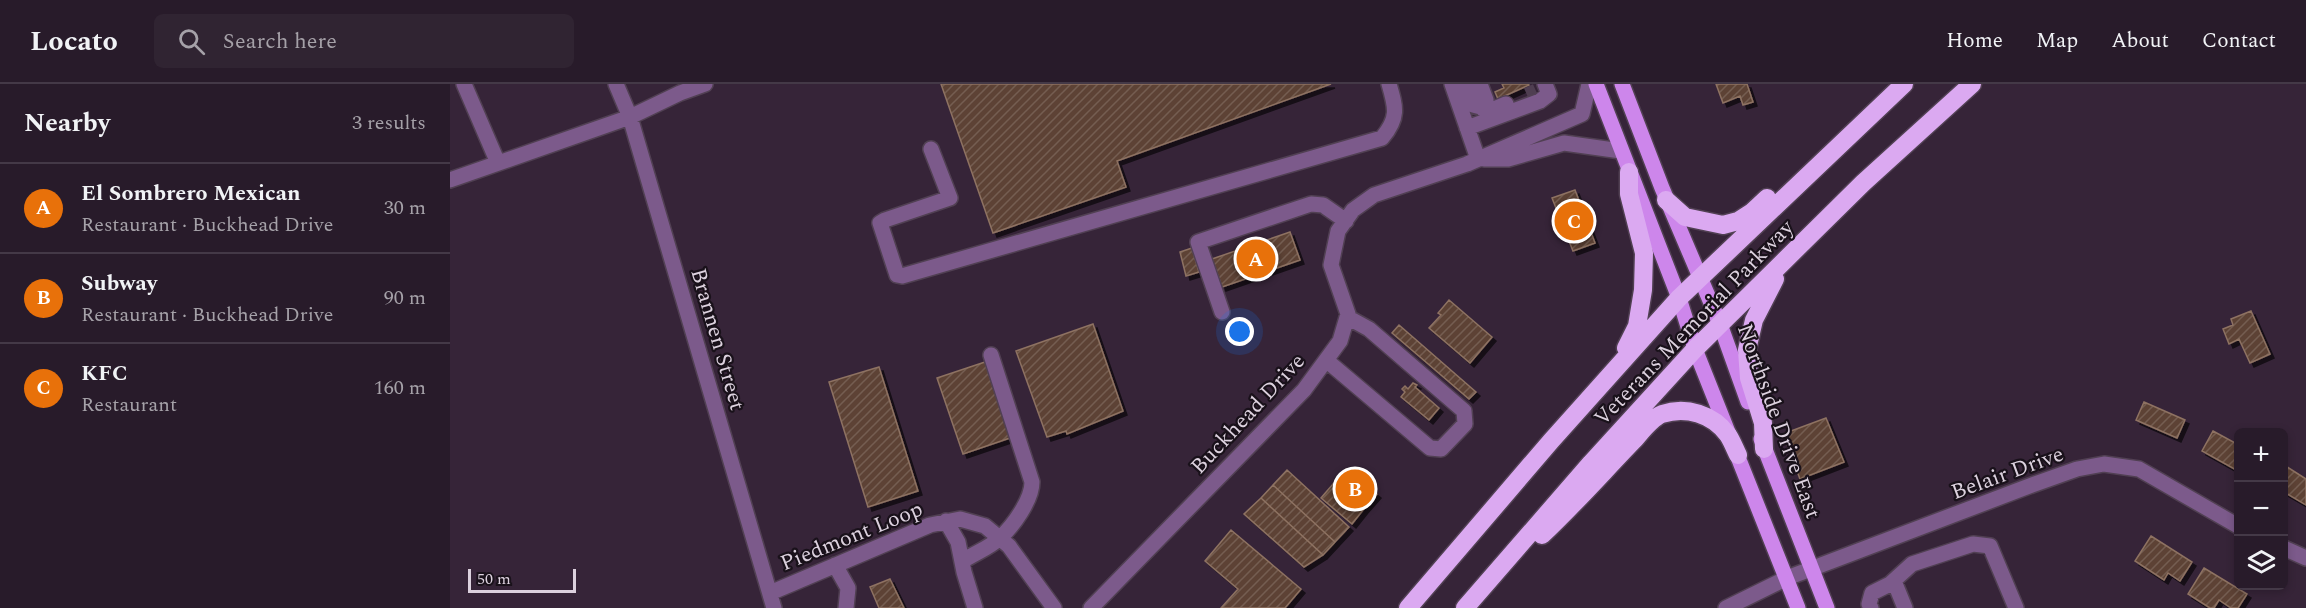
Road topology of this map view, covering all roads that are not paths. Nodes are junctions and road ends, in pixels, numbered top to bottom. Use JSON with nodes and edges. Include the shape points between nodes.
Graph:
{"nodes":[{"id":1,"x":464,"y":84,"type":"edge"},
{"id":2,"x":616,"y":84,"type":"edge"},
{"id":3,"x":1389,"y":84,"type":"edge"},
{"id":4,"x":1452,"y":84,"type":"edge"},
{"id":5,"x":1467,"y":84,"type":"edge"},
{"id":6,"x":1480,"y":84,"type":"edge"},
{"id":7,"x":1589,"y":84,"type":"edge"},
{"id":8,"x":1596,"y":84,"type":"edge"},
{"id":9,"x":1622,"y":84,"type":"edge"},
{"id":10,"x":1893,"y":84,"type":"edge"},
{"id":11,"x":1904,"y":84,"type":"edge"},
{"id":12,"x":1972,"y":84,"type":"edge"},
{"id":13,"x":698,"y":85,"type":"edge"},
{"id":14,"x":1539,"y":89,"type":"edge"},
{"id":15,"x":1483,"y":109,"type":"junction"},
{"id":16,"x":630,"y":117,"type":"junction"},
{"id":17,"x":1467,"y":128,"type":"junction"},
{"id":18,"x":931,"y":149,"type":"dead end"},
{"id":19,"x":1621,"y":151,"type":"junction"},
{"id":20,"x":1478,"y":159,"type":"junction"},
{"id":21,"x":498,"y":163,"type":"junction"},
{"id":22,"x":1629,"y":172,"type":"junction"},
{"id":23,"x":450,"y":180,"type":"edge"},
{"id":24,"x":1666,"y":200,"type":"junction"},
{"id":25,"x":1346,"y":221,"type":"junction"},
{"id":26,"x":1786,"y":260,"type":"junction"},
{"id":27,"x":1699,"y":279,"type":"junction"},
{"id":28,"x":1679,"y":298,"type":"junction"},
{"id":29,"x":1222,"y":312,"type":"dead end"},
{"id":30,"x":1347,"y":317,"type":"junction"},
{"id":31,"x":1720,"y":324,"type":"junction"},
{"id":32,"x":1695,"y":349,"type":"junction"},
{"id":33,"x":991,"y":355,"type":"dead end"},
{"id":34,"x":1326,"y":360,"type":"junction"},
{"id":35,"x":1616,"y":368,"type":"junction"},
{"id":36,"x":1764,"y":449,"type":"junction"},
{"id":37,"x":1738,"y":455,"type":"junction"},
{"id":38,"x":946,"y":521,"type":"junction"},
{"id":39,"x":2234,"y":524,"type":"edge"},
{"id":40,"x":1000,"y":538,"type":"junction"},
{"id":41,"x":2288,"y":550,"type":"edge"},
{"id":42,"x":2306,"y":558,"type":"edge"},
{"id":43,"x":963,"y":561,"type":"junction"},
{"id":44,"x":835,"y":565,"type":"junction"},
{"id":45,"x":1812,"y":568,"type":"junction"},
{"id":46,"x":1787,"y":578,"type":"junction"},
{"id":47,"x":1894,"y":581,"type":"junction"},
{"id":48,"x":1480,"y":590,"type":"junction"},
{"id":49,"x":770,"y":593,"type":"junction"},
{"id":50,"x":774,"y":608,"type":"edge"},
{"id":51,"x":846,"y":608,"type":"edge"},
{"id":52,"x":975,"y":608,"type":"edge"},
{"id":53,"x":1054,"y":608,"type":"edge"},
{"id":54,"x":1091,"y":608,"type":"edge"},
{"id":55,"x":1408,"y":608,"type":"edge"},
{"id":56,"x":1465,"y":608,"type":"edge"},
{"id":57,"x":1726,"y":608,"type":"edge"},
{"id":58,"x":1798,"y":608,"type":"edge"},
{"id":59,"x":1827,"y":608,"type":"edge"},
{"id":60,"x":1871,"y":608,"type":"edge"},
{"id":61,"x":1905,"y":608,"type":"edge"},
{"id":62,"x":2016,"y":608,"type":"edge"}],
"edges":[{"from":1,"to":21,"type":"street"},
{"from":2,"to":16,"type":"street","name":"Brannen Street"},
{"from":3,"to":18,"type":"street","via":[[1395,118],[1382,138],[897,275],[880,224],[950,198]]},
{"from":4,"to":17,"type":"street"},
{"from":5,"to":15,"type":"street","via":[[1473,105]]},
{"from":6,"to":15,"type":"street","via":[[1486,100]]},
{"from":7,"to":20,"type":"street","via":[[1582,114]]},
{"from":8,"to":19,"type":"main road"},
{"from":9,"to":24,"type":"main road","name":"Northside Drive East"},
{"from":10,"to":24,"type":"highway","via":[[1738,221],[1723,225],[1701,222],[1685,217]]},
{"from":11,"to":27,"type":"highway","name":"Veterans Memorial Parkway"},
{"from":12,"to":26,"type":"highway","name":"Veterans Memorial Parkway","via":[[1863,183]]},
{"from":13,"to":16,"type":"street"},
{"from":14,"to":15,"type":"street","via":[[1492,110]]},
{"from":14,"to":17,"type":"street","via":[[1549,94],[1540,101]]},
{"from":16,"to":21,"type":"street"},
{"from":16,"to":49,"type":"street","name":"Brannen Street"},
{"from":17,"to":20,"type":"street"},
{"from":19,"to":20,"type":"street","via":[[1564,143],[1508,159]]},
{"from":19,"to":22,"type":"main road"},
{"from":20,"to":25,"type":"street","via":[[1374,195],[1353,210]]},
{"from":21,"to":23,"type":"street"},
{"from":22,"to":28,"type":"main road"},
{"from":22,"to":35,"type":"highway","via":[[1629,194],[1644,253],[1644,290],[1637,326]]},
{"from":24,"to":27,"type":"main road","name":"Northside Drive East"},
{"from":25,"to":29,"type":"street","via":[[1323,205],[1311,204],[1198,242]]},
{"from":25,"to":30,"type":"street","via":[[1338,231],[1331,265]]},
{"from":26,"to":31,"type":"highway","name":"Veterans Memorial Parkway"},
{"from":26,"to":36,"type":"highway","via":[[1754,320],[1747,350],[1749,378],[1763,423]]},
{"from":27,"to":28,"type":"highway","name":"Veterans Memorial Parkway"},
{"from":27,"to":31,"type":"main road","name":"Northside Drive East"},
{"from":28,"to":32,"type":"main road"},
{"from":28,"to":35,"type":"highway","name":"Veterans Memorial Parkway"},
{"from":30,"to":34,"type":"street","name":"Buckhead Drive","via":[[1340,341]]},
{"from":30,"to":34,"type":"street","via":[[1369,329],[1464,411],[1465,424],[1441,449],[1430,448]]},
{"from":31,"to":32,"type":"highway","name":"Veterans Memorial Parkway"},
{"from":31,"to":36,"type":"main road","name":"Northside Drive East"},
{"from":32,"to":37,"type":"main road"},
{"from":32,"to":48,"type":"highway","name":"Veterans Memorial Parkway"},
{"from":33,"to":40,"type":"street","via":[[1032,482],[1026,505]]},
{"from":34,"to":54,"type":"street","name":"Buckhead Drive","via":[[1304,390]]},
{"from":35,"to":55,"type":"highway","name":"Veterans Memorial Parkway"},
{"from":36,"to":45,"type":"main road","name":"Northside Drive East"},
{"from":37,"to":46,"type":"main road"},
{"from":37,"to":48,"type":"highway","via":[[1728,434],[1710,418],[1693,411],[1659,415],[1570,509]]},
{"from":38,"to":40,"type":"street","name":"Piedmont Loop","via":[[960,519],[985,526]]},
{"from":38,"to":43,"type":"street"},
{"from":38,"to":44,"type":"street","name":"Piedmont Loop"},
{"from":39,"to":45,"type":"street","name":"Belair Drive","via":[[2139,469],[2104,464],[2032,485]]},
{"from":40,"to":43,"type":"street"},
{"from":40,"to":53,"type":"street","name":"Piedmont Loop"},
{"from":41,"to":42,"type":"street"},
{"from":43,"to":52,"type":"street"},
{"from":44,"to":49,"type":"street","name":"Piedmont Loop"},
{"from":44,"to":51,"type":"street","via":[[848,588]]},
{"from":45,"to":46,"type":"street","name":"Belair Drive"},
{"from":45,"to":59,"type":"main road","name":"Northside Drive East"},
{"from":46,"to":57,"type":"street","name":"Belair Drive"},
{"from":46,"to":58,"type":"main road"},
{"from":47,"to":60,"type":"street","via":[[1872,593]]},
{"from":47,"to":61,"type":"street"},
{"from":47,"to":62,"type":"street","via":[[1912,564],[1973,543],[1990,546]]},
{"from":48,"to":56,"type":"highway","name":"Veterans Memorial Parkway"},
{"from":49,"to":50,"type":"street","name":"Brannen Street"}]}
